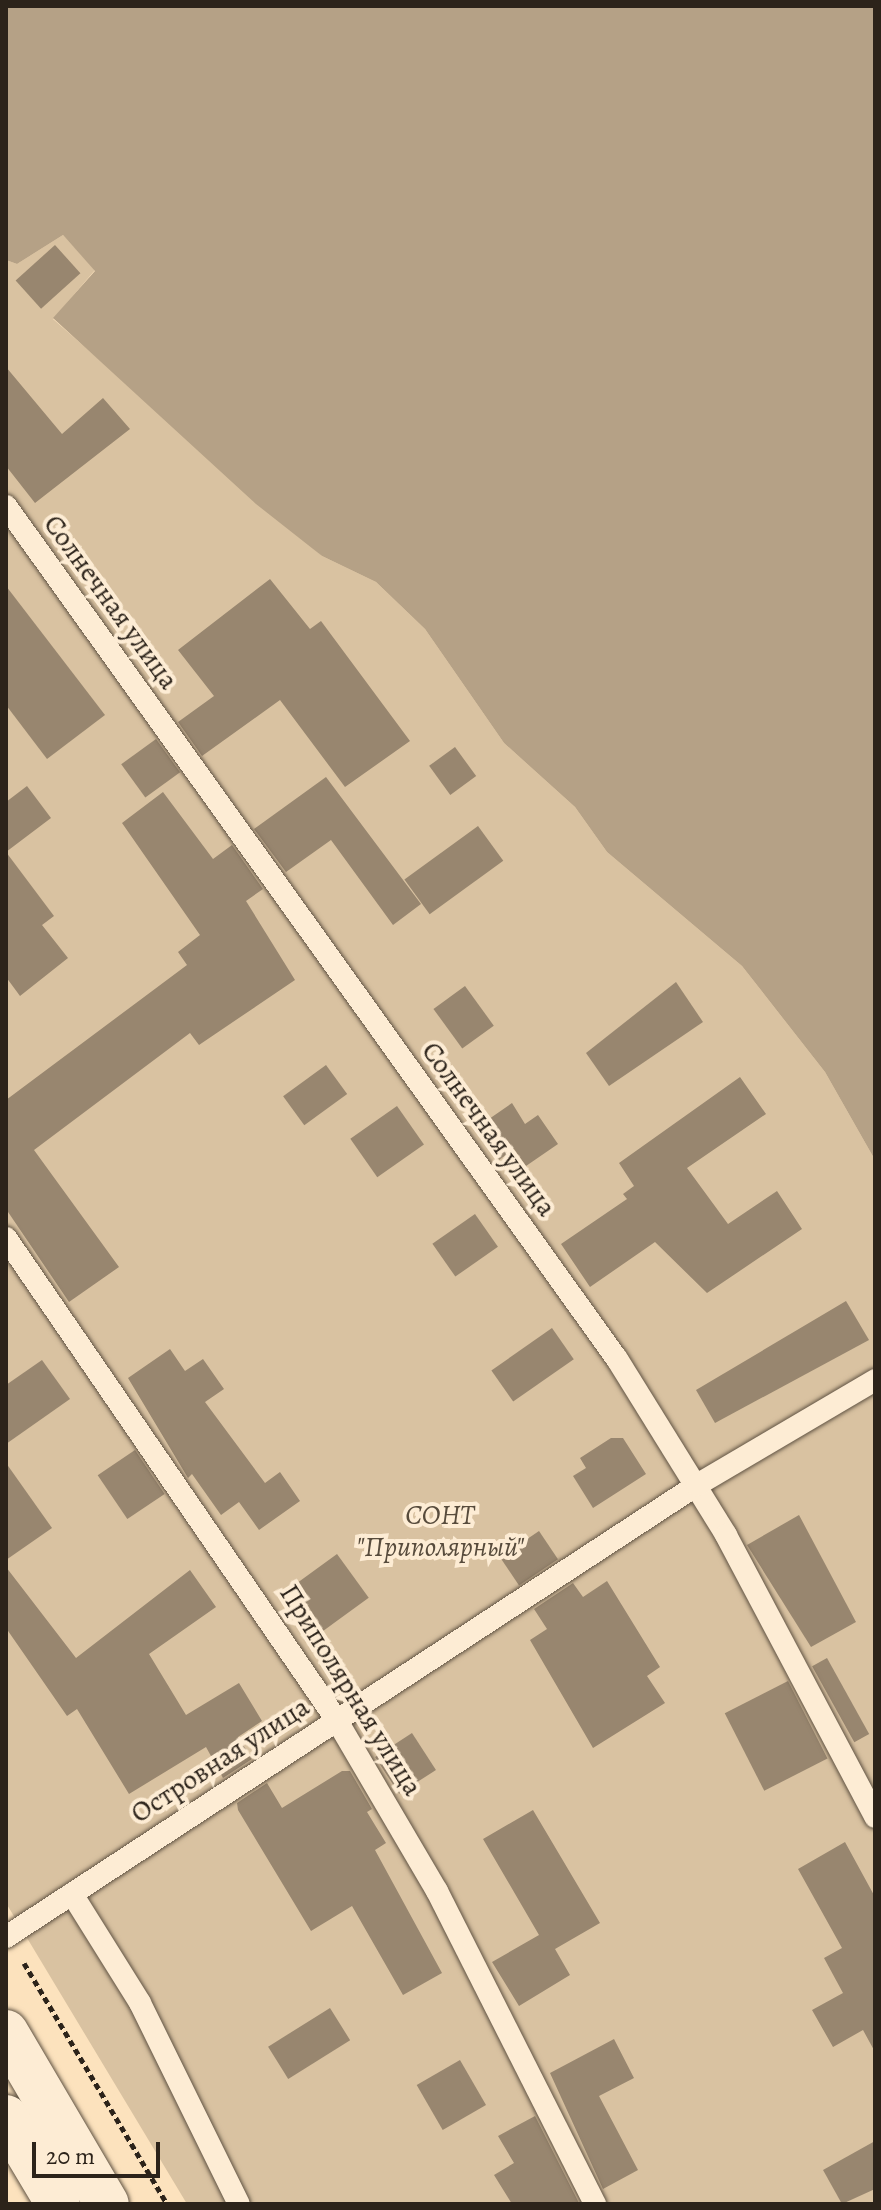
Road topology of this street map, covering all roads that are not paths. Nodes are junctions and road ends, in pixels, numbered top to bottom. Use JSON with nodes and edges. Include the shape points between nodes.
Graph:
{"nodes":[{"id":1,"x":6,"y":506,"type":"edge"},
{"id":2,"x":6,"y":1238,"type":"edge"},
{"id":3,"x":875,"y":1380,"type":"edge"},
{"id":4,"x":697,"y":1485,"type":"junction"},
{"id":5,"x":336,"y":1719,"type":"junction"},
{"id":6,"x":875,"y":1817,"type":"edge"},
{"id":7,"x":72,"y":1894,"type":"junction"},
{"id":8,"x":7,"y":1937,"type":"edge"},
{"id":9,"x":6,"y":2032,"type":"edge"},
{"id":10,"x":6,"y":2117,"type":"edge"},
{"id":11,"x":58,"y":2204,"type":"edge"},
{"id":12,"x":107,"y":2204,"type":"edge"},
{"id":13,"x":239,"y":2204,"type":"edge"},
{"id":14,"x":595,"y":2204,"type":"edge"}],
"edges":[{"from":1,"to":4,"type":"lane","name":"Солнечная улица","via":[[617,1359]]},
{"from":2,"to":5,"type":"lane","name":"Приполярная улица"},
{"from":3,"to":4,"type":"lane","name":"Островная улица"},
{"from":4,"to":5,"type":"lane","name":"Островная улица"},
{"from":4,"to":6,"type":"lane","name":"Солнечная улица"},
{"from":5,"to":7,"type":"lane","name":"Островная улица"},
{"from":5,"to":14,"type":"lane","name":"Приполярная улица","via":[[437,1891]]},
{"from":7,"to":8,"type":"lane","name":"Островная улица"},
{"from":7,"to":13,"type":"lane","via":[[140,2003]]},
{"from":9,"to":12,"type":"main road"},
{"from":10,"to":11,"type":"main road"}]}
